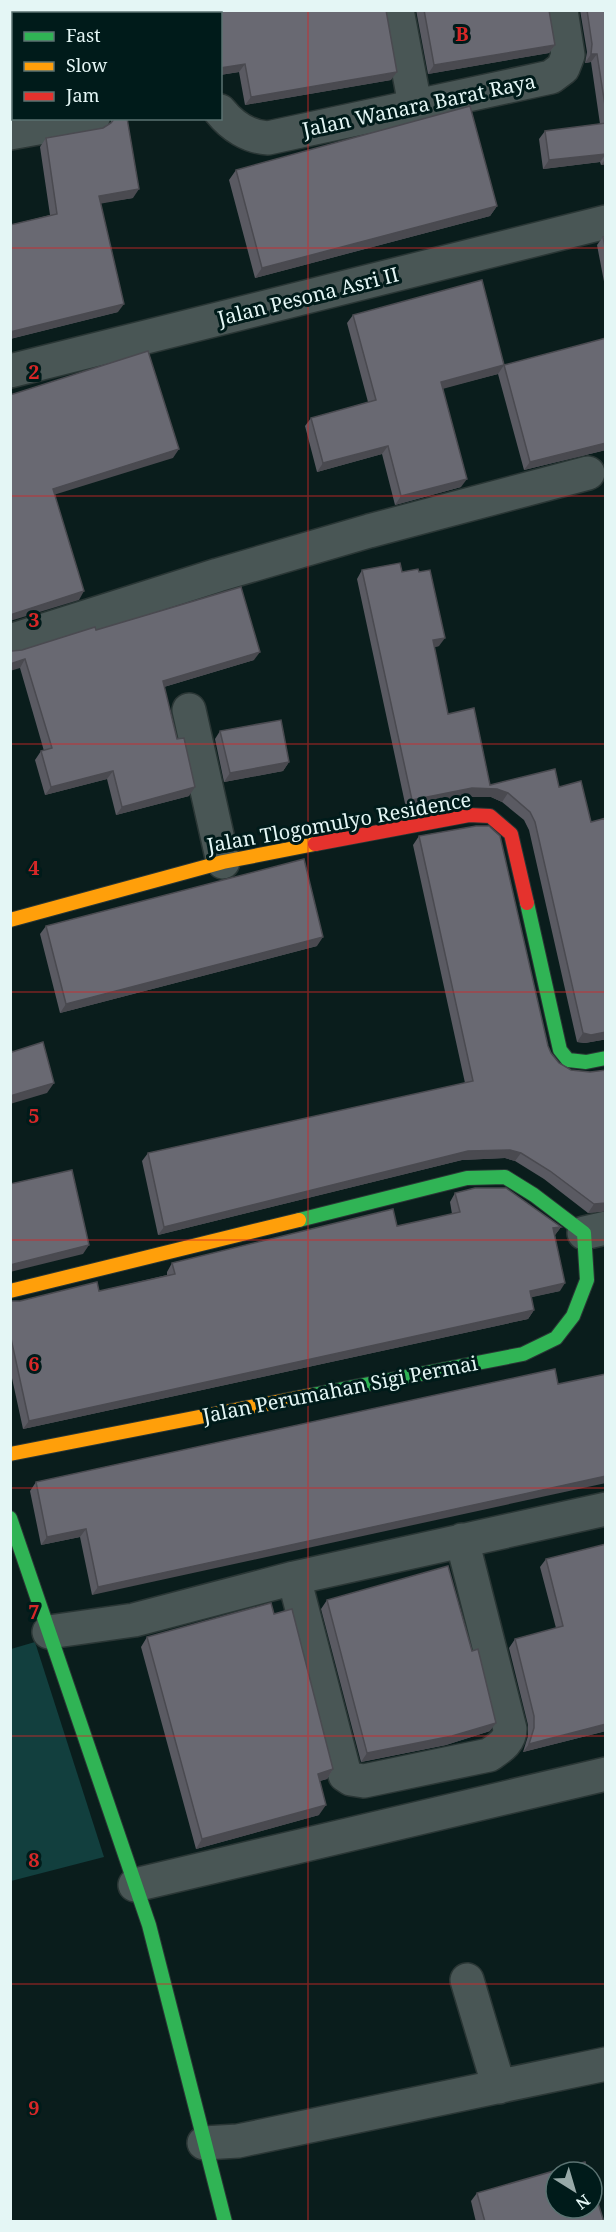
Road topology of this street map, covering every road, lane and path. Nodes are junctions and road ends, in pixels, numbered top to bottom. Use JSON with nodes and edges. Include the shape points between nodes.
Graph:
{"nodes":[{"id":1,"x":397,"y":10,"type":"edge"},
{"id":2,"x":561,"y":10,"type":"edge"},
{"id":3,"x":415,"y":105,"type":"junction"},
{"id":4,"x":222,"y":113,"type":"edge"},
{"id":5,"x":82,"y":120,"type":"edge"},
{"id":6,"x":10,"y":133,"type":"edge"},
{"id":7,"x":606,"y":222,"type":"edge"},
{"id":8,"x":10,"y":370,"type":"edge"},
{"id":9,"x":588,"y":473,"type":"dead end"},
{"id":10,"x":10,"y":641,"type":"edge"},
{"id":11,"x":189,"y":710,"type":"dead end"},
{"id":12,"x":223,"y":862,"type":"junction"},
{"id":13,"x":10,"y":920,"type":"edge"},
{"id":14,"x":606,"y":1058,"type":"edge"},
{"id":15,"x":595,"y":1231,"type":"edge"},
{"id":16,"x":10,"y":1291,"type":"edge"},
{"id":17,"x":10,"y":1454,"type":"edge"},
{"id":18,"x":606,"y":1509,"type":"edge"},
{"id":19,"x":10,"y":1518,"type":"edge"},
{"id":20,"x":462,"y":1540,"type":"junction"},
{"id":21,"x":294,"y":1578,"type":"junction"},
{"id":22,"x":49,"y":1632,"type":"junction"},
{"id":23,"x":606,"y":1774,"type":"edge"},
{"id":24,"x":135,"y":1886,"type":"junction"},
{"id":25,"x":467,"y":1980,"type":"dead end"},
{"id":26,"x":606,"y":2064,"type":"edge"},
{"id":27,"x":499,"y":2087,"type":"junction"},
{"id":28,"x":204,"y":2144,"type":"junction"},
{"id":29,"x":225,"y":2222,"type":"edge"}],
"edges":[{"from":1,"to":3,"type":"street"},
{"from":2,"to":3,"type":"street","name":"Jalan Wanara Barat Raya","via":[[568,55],[563,68],[550,77]]},
{"from":3,"to":4,"type":"street","name":"Jalan Wanara Barat Raya","via":[[268,138],[259,137]]},
{"from":5,"to":6,"type":"street"},
{"from":7,"to":8,"type":"street","name":"Jalan Pesona Asri II"},
{"from":9,"to":10,"type":"street","via":[[369,531]]},
{"from":11,"to":12,"type":"street"},
{"from":12,"to":13,"type":"street","name":"Jalan Tlogomulyo Residence"},
{"from":12,"to":14,"type":"street","name":"Jalan Tlogomulyo Residence","via":[[469,815],[490,816],[511,834],[560,1050],[568,1060]]},
{"from":15,"to":16,"type":"street","name":"Jalan Perumahan Sigi Permai","via":[[505,1177],[467,1178]]},
{"from":15,"to":17,"type":"street","name":"Jalan Perumahan Sigi Permai","via":[[587,1280],[573,1316],[556,1338],[523,1354]]},
{"from":18,"to":20,"type":"street"},
{"from":19,"to":22,"type":"street"},
{"from":20,"to":21,"type":"street"},
{"from":20,"to":21,"type":"street","via":[[510,1729],[510,1736],[489,1755],[364,1781],[345,1775]]},
{"from":21,"to":22,"type":"street","via":[[134,1620]]},
{"from":22,"to":24,"type":"street"},
{"from":23,"to":24,"type":"street"},
{"from":24,"to":28,"type":"street","via":[[149,1925]]},
{"from":25,"to":27,"type":"street"},
{"from":26,"to":27,"type":"street"},
{"from":27,"to":28,"type":"street","via":[[238,2141]]},
{"from":28,"to":29,"type":"street"}]}
